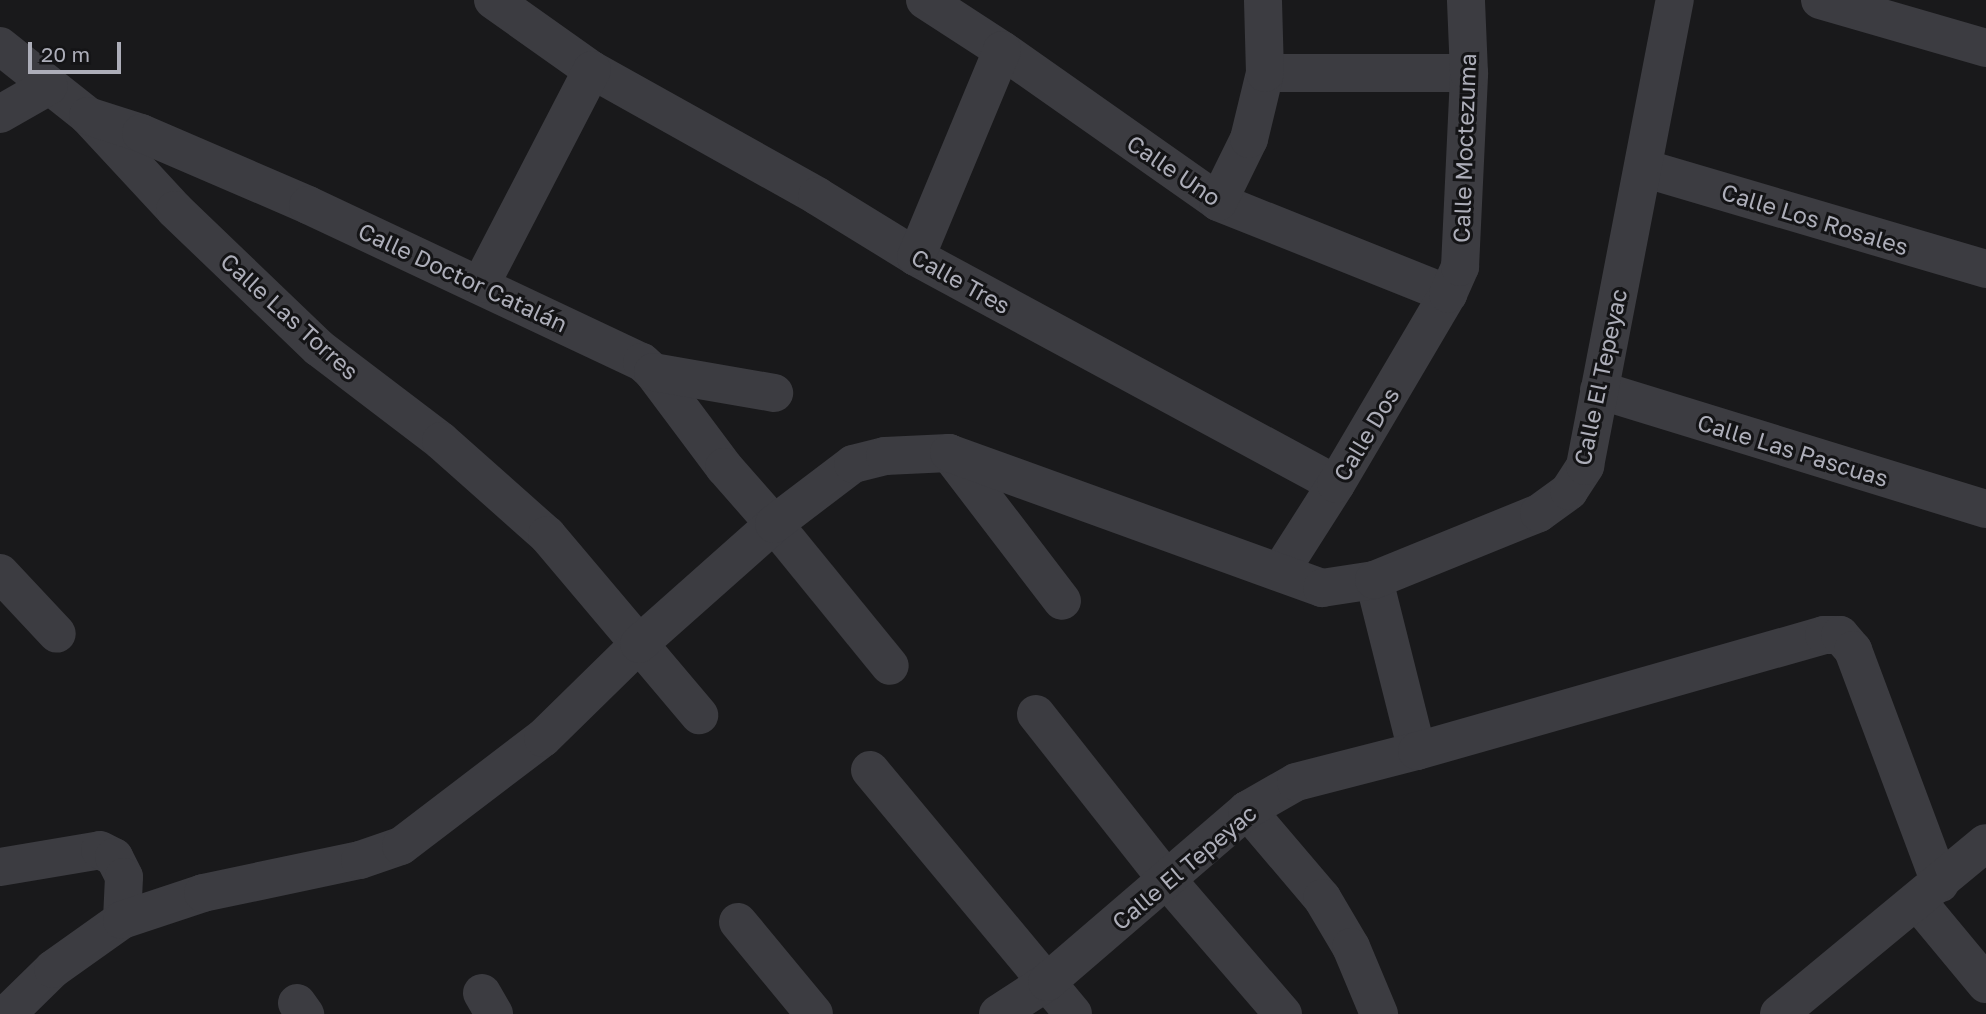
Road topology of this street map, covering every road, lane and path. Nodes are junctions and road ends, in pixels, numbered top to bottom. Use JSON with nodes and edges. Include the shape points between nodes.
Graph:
{"nodes":[{"id":1,"x":494,"y":0,"type":"edge"},
{"id":2,"x":925,"y":0,"type":"edge"},
{"id":3,"x":1466,"y":0,"type":"edge"},
{"id":4,"x":1675,"y":0,"type":"edge"},
{"id":5,"x":1820,"y":0,"type":"edge"},
{"id":6,"x":1256,"y":5,"type":"edge"},
{"id":7,"x":0,"y":46,"type":"edge"},
{"id":8,"x":1986,"y":48,"type":"edge"},
{"id":9,"x":1002,"y":50,"type":"junction"},
{"id":10,"x":592,"y":70,"type":"junction"},
{"id":11,"x":1265,"y":73,"type":"junction"},
{"id":12,"x":1469,"y":73,"type":"junction"},
{"id":13,"x":49,"y":86,"type":"junction"},
{"id":14,"x":0,"y":114,"type":"edge"},
{"id":15,"x":88,"y":116,"type":"junction"},
{"id":16,"x":1643,"y":168,"type":"junction"},
{"id":17,"x":1218,"y":202,"type":"junction"},
{"id":18,"x":916,"y":257,"type":"junction"},
{"id":19,"x":1986,"y":270,"type":"edge"},
{"id":20,"x":481,"y":284,"type":"junction"},
{"id":21,"x":1448,"y":294,"type":"junction"},
{"id":22,"x":653,"y":372,"type":"junction"},
{"id":23,"x":1600,"y":390,"type":"junction"},
{"id":24,"x":774,"y":393,"type":"dead end"},
{"id":25,"x":949,"y":453,"type":"junction"},
{"id":26,"x":1336,"y":484,"type":"junction"},
{"id":27,"x":1986,"y":509,"type":"edge"},
{"id":28,"x":774,"y":524,"type":"junction"},
{"id":29,"x":1280,"y":572,"type":"junction"},
{"id":30,"x":0,"y":573,"type":"edge"},
{"id":31,"x":1374,"y":580,"type":"junction"},
{"id":32,"x":1062,"y":601,"type":"dead end"},
{"id":33,"x":57,"y":634,"type":"dead end"},
{"id":34,"x":639,"y":644,"type":"junction"},
{"id":35,"x":890,"y":666,"type":"dead end"},
{"id":36,"x":1036,"y":714,"type":"dead end"},
{"id":37,"x":699,"y":715,"type":"dead end"},
{"id":38,"x":1417,"y":751,"type":"junction"},
{"id":39,"x":870,"y":770,"type":"dead end"},
{"id":40,"x":1247,"y":810,"type":"junction"},
{"id":41,"x":1986,"y":843,"type":"edge"},
{"id":42,"x":0,"y":867,"type":"edge"},
{"id":43,"x":1168,"y":881,"type":"junction"},
{"id":44,"x":1928,"y":892,"type":"junction"},
{"id":45,"x":122,"y":920,"type":"junction"},
{"id":46,"x":738,"y":922,"type":"dead end"},
{"id":47,"x":1047,"y":982,"type":"junction"},
{"id":48,"x":1986,"y":984,"type":"edge"},
{"id":49,"x":7,"y":1014,"type":"edge"},
{"id":50,"x":814,"y":1014,"type":"edge"},
{"id":51,"x":998,"y":1014,"type":"edge"},
{"id":52,"x":1073,"y":1014,"type":"edge"},
{"id":53,"x":1283,"y":1014,"type":"edge"},
{"id":54,"x":1379,"y":1014,"type":"edge"},
{"id":55,"x":1779,"y":1014,"type":"edge"}],
"edges":[{"from":1,"to":10,"type":"street","name":"Calle Tres"},
{"from":2,"to":9,"type":"street","name":"Calle Uno"},
{"from":3,"to":12,"type":"street","name":"Calle Moctezuma"},
{"from":4,"to":16,"type":"street","name":"Calle El Tepeyac"},
{"from":5,"to":8,"type":"street"},
{"from":6,"to":11,"type":"street"},
{"from":7,"to":13,"type":"street","name":"Calle Las Torres"},
{"from":9,"to":17,"type":"street","name":"Calle Uno"},
{"from":9,"to":18,"type":"street"},
{"from":10,"to":18,"type":"street","name":"Calle Tres"},
{"from":10,"to":20,"type":"street"},
{"from":11,"to":12,"type":"street"},
{"from":11,"to":17,"type":"street","via":[[1249,139]]},
{"from":12,"to":21,"type":"street","name":"Calle Moctezuma","via":[[1460,267]]},
{"from":13,"to":14,"type":"street"},
{"from":13,"to":15,"type":"street","name":"Calle Las Torres"},
{"from":15,"to":20,"type":"street","name":"Calle Doctor Catalán","via":[[141,132]]},
{"from":15,"to":34,"type":"street","name":"Calle Las Torres","via":[[175,210],[319,348],[441,441],[547,535]]},
{"from":16,"to":19,"type":"street","name":"Calle Los Rosales"},
{"from":16,"to":23,"type":"street","name":"Calle El Tepeyac"},
{"from":17,"to":21,"type":"street","name":"Calle Uno"},
{"from":18,"to":26,"type":"street","name":"Calle Tres"},
{"from":20,"to":22,"type":"street","name":"Calle Doctor Catalán","via":[[642,362]]},
{"from":21,"to":26,"type":"street","name":"Calle Dos"},
{"from":22,"to":24,"type":"street"},
{"from":22,"to":28,"type":"street","name":"Calle Doctor Catalán","via":[[723,467]]},
{"from":23,"to":27,"type":"street","name":"Calle Las Pascuas"},
{"from":23,"to":31,"type":"street","name":"Calle El Tepeyac","via":[[1585,466],[1569,491],[1539,513]]},
{"from":25,"to":28,"type":"street","via":[[885,456],[853,464]]},
{"from":25,"to":29,"type":"street","name":"Calle El Tepeyac"},
{"from":25,"to":32,"type":"street"},
{"from":26,"to":29,"type":"street","name":"Calle Dos"},
{"from":28,"to":34,"type":"street"},
{"from":28,"to":35,"type":"street","name":"Calle Doctor Catalán"},
{"from":29,"to":31,"type":"street","name":"Calle El Tepeyac","via":[[1322,588]]},
{"from":30,"to":33,"type":"street"},
{"from":31,"to":38,"type":"street"},
{"from":34,"to":37,"type":"street","name":"Calle Las Torres"},
{"from":34,"to":45,"type":"street","via":[[543,738],[401,846],[360,860],[203,893]]},
{"from":36,"to":43,"type":"street"},
{"from":38,"to":40,"type":"street","name":"Calle El Tepeyac","via":[[1296,782]]},
{"from":38,"to":44,"type":"street","name":"Calle El Tepeyac","via":[[1824,635],[1840,635],[1853,650]]},
{"from":39,"to":47,"type":"street"},
{"from":40,"to":43,"type":"street","name":"Calle El Tepeyac"},
{"from":40,"to":54,"type":"street","via":[[1322,898],[1351,947]]},
{"from":41,"to":44,"type":"street"},
{"from":42,"to":45,"type":"street","via":[[100,850],[114,857],[124,877]]},
{"from":43,"to":47,"type":"street","name":"Calle El Tepeyac"},
{"from":43,"to":53,"type":"street"},
{"from":44,"to":48,"type":"street"},
{"from":44,"to":55,"type":"street"},
{"from":45,"to":49,"type":"street","via":[[53,968]]},
{"from":46,"to":50,"type":"street"},
{"from":47,"to":51,"type":"street","name":"Calle El Tepeyac"},
{"from":47,"to":52,"type":"street"}]}
